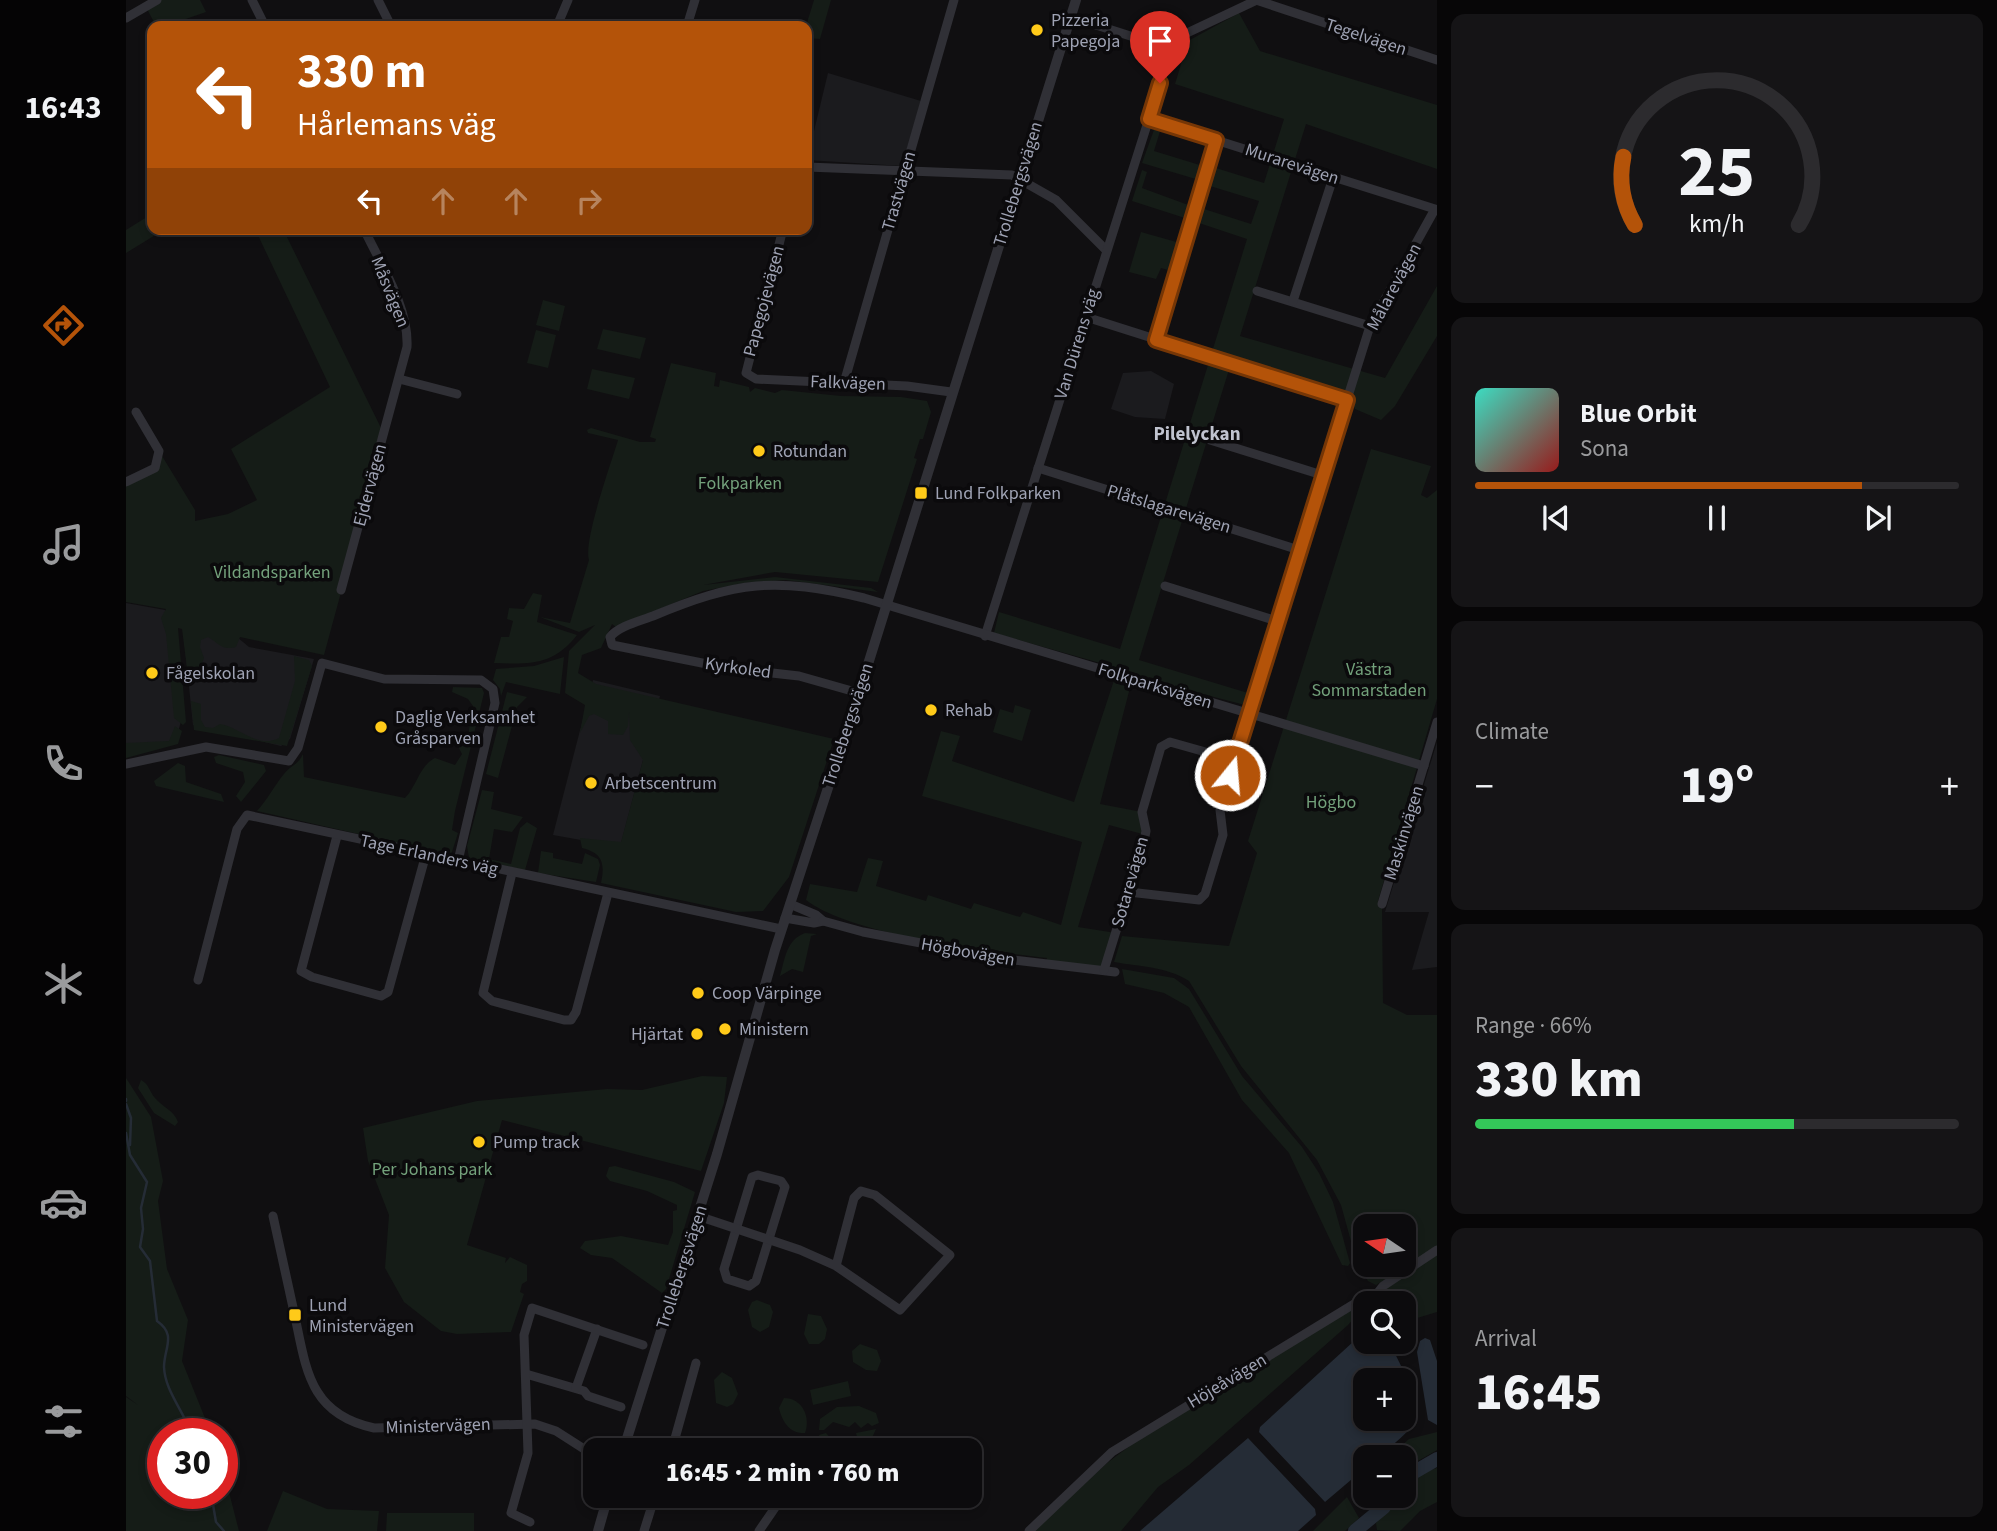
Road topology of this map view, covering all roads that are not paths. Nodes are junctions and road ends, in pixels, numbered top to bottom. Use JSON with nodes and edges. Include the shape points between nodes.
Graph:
{"nodes":[{"id":1,"x":156,"y":0,"type":"edge"},
{"id":2,"x":251,"y":0,"type":"edge"},
{"id":3,"x":379,"y":0,"type":"edge"},
{"id":4,"x":568,"y":0,"type":"edge"},
{"id":5,"x":695,"y":0,"type":"edge"},
{"id":6,"x":954,"y":0,"type":"edge"},
{"id":7,"x":1076,"y":0,"type":"edge"},
{"id":8,"x":1256,"y":0,"type":"edge"},
{"id":9,"x":1070,"y":17,"type":"junction"},
{"id":10,"x":126,"y":18,"type":"edge"},
{"id":11,"x":262,"y":21,"type":"edge"},
{"id":12,"x":389,"y":21,"type":"edge"},
{"id":13,"x":559,"y":21,"type":"edge"},
{"id":14,"x":689,"y":21,"type":"edge"},
{"id":15,"x":1171,"y":50,"type":"junction"},
{"id":16,"x":1437,"y":60,"type":"edge"},
{"id":17,"x":1149,"y":119,"type":"junction"},
{"id":18,"x":1216,"y":140,"type":"junction"},
{"id":19,"x":812,"y":167,"type":"edge"},
{"id":20,"x":904,"y":172,"type":"junction"},
{"id":21,"x":1019,"y":177,"type":"junction"},
{"id":22,"x":1333,"y":178,"type":"junction"},
{"id":23,"x":1435,"y":209,"type":"edge"},
{"id":24,"x":367,"y":235,"type":"edge"},
{"id":25,"x":781,"y":235,"type":"edge"},
{"id":26,"x":1107,"y":250,"type":"junction"},
{"id":27,"x":1257,"y":290,"type":"dead end"},
{"id":28,"x":1293,"y":302,"type":"junction"},
{"id":29,"x":1086,"y":317,"type":"junction"},
{"id":30,"x":1370,"y":326,"type":"junction"},
{"id":31,"x":1156,"y":340,"type":"junction"},
{"id":32,"x":746,"y":373,"type":"joint"},
{"id":33,"x":399,"y":379,"type":"junction"},
{"id":34,"x":844,"y":383,"type":"junction"},
{"id":35,"x":951,"y":392,"type":"junction"},
{"id":36,"x":457,"y":394,"type":"dead end"},
{"id":37,"x":1347,"y":400,"type":"junction"},
{"id":38,"x":136,"y":412,"type":"dead end"},
{"id":39,"x":1210,"y":440,"type":"dead end"},
{"id":40,"x":1038,"y":468,"type":"junction"},
{"id":41,"x":1322,"y":475,"type":"junction"},
{"id":42,"x":126,"y":482,"type":"edge"},
{"id":43,"x":1299,"y":550,"type":"junction"},
{"id":44,"x":1165,"y":586,"type":"dead end"},
{"id":45,"x":341,"y":590,"type":"dead end"},
{"id":46,"x":886,"y":606,"type":"junction"},
{"id":47,"x":1277,"y":621,"type":"junction"},
{"id":48,"x":985,"y":636,"type":"junction"},
{"id":49,"x":616,"y":646,"type":"joint"},
{"id":50,"x":859,"y":694,"type":"junction"},
{"id":51,"x":1249,"y":714,"type":"junction"},
{"id":52,"x":1437,"y":722,"type":"edge"},
{"id":53,"x":1234,"y":760,"type":"junction"},
{"id":54,"x":126,"y":764,"type":"edge"},
{"id":55,"x":1424,"y":766,"type":"junction"},
{"id":56,"x":337,"y":836,"type":"junction"},
{"id":57,"x":426,"y":855,"type":"junction"},
{"id":58,"x":458,"y":861,"type":"junction"},
{"id":59,"x":512,"y":873,"type":"junction"},
{"id":60,"x":1129,"y":892,"type":"junction"},
{"id":61,"x":608,"y":893,"type":"junction"},
{"id":62,"x":790,"y":904,"type":"junction"},
{"id":63,"x":1382,"y":904,"type":"dead end"},
{"id":64,"x":785,"y":918,"type":"junction"},
{"id":65,"x":823,"y":921,"type":"junction"},
{"id":66,"x":781,"y":929,"type":"junction"},
{"id":67,"x":1104,"y":970,"type":"junction"},
{"id":68,"x":1115,"y":972,"type":"dead end"},
{"id":69,"x":198,"y":980,"type":"dead end"},
{"id":70,"x":272,"y":1216,"type":"dead end"},
{"id":71,"x":698,"y":1216,"type":"junction"},
{"id":72,"x":738,"y":1228,"type":"junction"},
{"id":73,"x":771,"y":1238,"type":"junction"},
{"id":74,"x":1437,"y":1250,"type":"edge"},
{"id":75,"x":835,"y":1266,"type":"junction"},
{"id":76,"x":597,"y":1329,"type":"junction"},
{"id":77,"x":643,"y":1345,"type":"dead end"},
{"id":78,"x":696,"y":1363,"type":"dead end"},
{"id":79,"x":526,"y":1374,"type":"junction"},
{"id":80,"x":576,"y":1388,"type":"junction"},
{"id":81,"x":621,"y":1408,"type":"dead end"},
{"id":82,"x":527,"y":1423,"type":"junction"},
{"id":83,"x":626,"y":1438,"type":"edge"},
{"id":84,"x":674,"y":1438,"type":"edge"},
{"id":85,"x":581,"y":1446,"type":"edge"},
{"id":86,"x":605,"y":1508,"type":"edge"},
{"id":87,"x":651,"y":1508,"type":"edge"},
{"id":88,"x":774,"y":1508,"type":"edge"},
{"id":89,"x":530,"y":1522,"type":"dead end"},
{"id":90,"x":598,"y":1531,"type":"edge"},
{"id":91,"x":644,"y":1531,"type":"edge"},
{"id":92,"x":758,"y":1531,"type":"edge"},
{"id":93,"x":1029,"y":1531,"type":"edge"}],
"edges":[{"from":1,"to":10,"type":"street"},
{"from":2,"to":11,"type":"street"},
{"from":3,"to":12,"type":"street"},
{"from":4,"to":13,"type":"street"},
{"from":5,"to":14,"type":"street"},
{"from":6,"to":20,"type":"street","name":"Trastvägen"},
{"from":7,"to":9,"type":"street","name":"Trollebergsvägen"},
{"from":8,"to":15,"type":"street","via":[[1187,33]]},
{"from":8,"to":16,"type":"street","name":"Tegelvägen"},
{"from":9,"to":15,"type":"street"},
{"from":9,"to":21,"type":"street","name":"Trollebergsvägen"},
{"from":15,"to":17,"type":"street","name":"Van Dürens väg"},
{"from":17,"to":18,"type":"street","name":"Murarevägen"},
{"from":17,"to":26,"type":"street","name":"Van Dürens väg"},
{"from":18,"to":22,"type":"street","name":"Murarevägen"},
{"from":18,"to":31,"type":"street"},
{"from":19,"to":20,"type":"street"},
{"from":20,"to":21,"type":"street"},
{"from":20,"to":34,"type":"street","name":"Trastvägen"},
{"from":21,"to":26,"type":"street","via":[[1056,200]]},
{"from":21,"to":35,"type":"street","name":"Trollebergsvägen"},
{"from":22,"to":23,"type":"street","name":"Murarevägen"},
{"from":22,"to":28,"type":"street"},
{"from":23,"to":30,"type":"street","name":"Målarevägen"},
{"from":24,"to":33,"type":"street","name":"Måsvägen","via":[[408,331]]},
{"from":25,"to":32,"type":"street","name":"Papegojevägen"},
{"from":26,"to":29,"type":"street","name":"Van Dürens väg"},
{"from":27,"to":28,"type":"street"},
{"from":28,"to":30,"type":"street"},
{"from":29,"to":31,"type":"street"},
{"from":29,"to":40,"type":"street","name":"Van Dürens väg"},
{"from":30,"to":37,"type":"street","name":"Målarevägen"},
{"from":31,"to":37,"type":"street"},
{"from":32,"to":34,"type":"street","name":"Falkvägen","via":[[756,379]]},
{"from":33,"to":36,"type":"street"},
{"from":33,"to":45,"type":"street","name":"Ejdervägen"},
{"from":34,"to":35,"type":"street","name":"Falkvägen"},
{"from":35,"to":46,"type":"street","name":"Trollebergsvägen"},
{"from":37,"to":41,"type":"street","name":"Målarevägen"},
{"from":38,"to":42,"type":"street","via":[[159,451],[149,472]]},
{"from":39,"to":41,"type":"street"},
{"from":40,"to":43,"type":"street","name":"Plåtslagarevägen"},
{"from":40,"to":48,"type":"street","name":"Van Dürens väg"},
{"from":41,"to":43,"type":"street","name":"Målarevägen"},
{"from":43,"to":47,"type":"street","name":"Målarevägen"},
{"from":44,"to":47,"type":"street"},
{"from":46,"to":48,"type":"street","name":"Folkparksvägen"},
{"from":46,"to":49,"type":"street","name":"Folkparksvägen","via":[[806,586],[751,586],[696,598],[614,632],[609,640]]},
{"from":46,"to":50,"type":"street","name":"Trollebergsvägen"},
{"from":47,"to":51,"type":"street","name":"Målarevägen"},
{"from":48,"to":51,"type":"street","name":"Folkparksvägen"},
{"from":49,"to":50,"type":"street","name":"Kyrkoled","via":[[727,668],[799,676]]},
{"from":50,"to":62,"type":"street","name":"Trollebergsvägen"},
{"from":51,"to":53,"type":"street","name":"Målarevägen"},
{"from":51,"to":55,"type":"street","name":"Folkparksvägen"},
{"from":52,"to":55,"type":"street","name":"Maskinvägen"},
{"from":53,"to":60,"type":"street","name":"Målarevägen","via":[[1220,810],[1223,835],[1205,894],[1199,900]]},
{"from":53,"to":60,"type":"street","name":"Sotarevägen","via":[[1170,742],[1161,747],[1143,803],[1146,831]]},
{"from":54,"to":58,"type":"street","via":[[206,747],[289,761],[298,748],[321,663],[384,679],[470,678],[487,683],[495,693],[495,703]]},
{"from":55,"to":63,"type":"street","name":"Maskinvägen"},
{"from":56,"to":57,"type":"street","name":"Tage Erlanders väg"},
{"from":56,"to":57,"type":"street","via":[[302,971],[380,996],[388,992]]},
{"from":56,"to":69,"type":"street","name":"Tage Erlanders väg","via":[[243,817]]},
{"from":57,"to":58,"type":"street","name":"Tage Erlanders väg"},
{"from":58,"to":59,"type":"street","name":"Tage Erlanders väg"},
{"from":59,"to":61,"type":"street","name":"Tage Erlanders väg"},
{"from":59,"to":61,"type":"street","via":[[483,993],[492,1001],[564,1020],[571,1020],[576,1012]]},
{"from":60,"to":67,"type":"street","name":"Sotarevägen"},
{"from":61,"to":66,"type":"street","name":"Tage Erlanders väg"},
{"from":62,"to":64,"type":"street","name":"Trollebergsvägen"},
{"from":62,"to":65,"type":"street","name":"Högbovägen"},
{"from":64,"to":65,"type":"street","name":"Högbovägen"},
{"from":64,"to":66,"type":"street","name":"Trollebergsvägen"},
{"from":65,"to":67,"type":"street","name":"Högbovägen","via":[[957,951]]},
{"from":66,"to":71,"type":"street","name":"Trollebergsvägen"},
{"from":67,"to":68,"type":"street","name":"Högbovägen"},
{"from":70,"to":82,"type":"street","name":"Ministervägen","via":[[307,1376],[331,1409],[374,1428]]},
{"from":71,"to":72,"type":"street"},
{"from":71,"to":83,"type":"street","name":"Trollebergsvägen"},
{"from":72,"to":73,"type":"street"},
{"from":72,"to":73,"type":"street","via":[[724,1274],[744,1285],[756,1281]]},
{"from":72,"to":73,"type":"street","via":[[754,1175],[781,1181],[785,1187]]},
{"from":73,"to":75,"type":"street"},
{"from":74,"to":93,"type":"street","name":"Höjeåvägen","via":[[1376,1295],[1367,1296],[1112,1452]]},
{"from":75,"to":75,"type":"street","via":[[900,1310],[950,1255],[876,1195],[861,1191],[854,1198]]},
{"from":76,"to":77,"type":"street"},
{"from":76,"to":79,"type":"street","via":[[532,1308],[524,1335]]},
{"from":76,"to":80,"type":"street"},
{"from":78,"to":84,"type":"street"},
{"from":79,"to":80,"type":"street"},
{"from":79,"to":82,"type":"street"},
{"from":80,"to":81,"type":"street"},
{"from":82,"to":85,"type":"street","name":"Ministervägen","via":[[550,1427]]},
{"from":82,"to":89,"type":"street","via":[[528,1453],[511,1513]]},
{"from":86,"to":90,"type":"street"},
{"from":87,"to":91,"type":"street"},
{"from":88,"to":92,"type":"street"}]}
